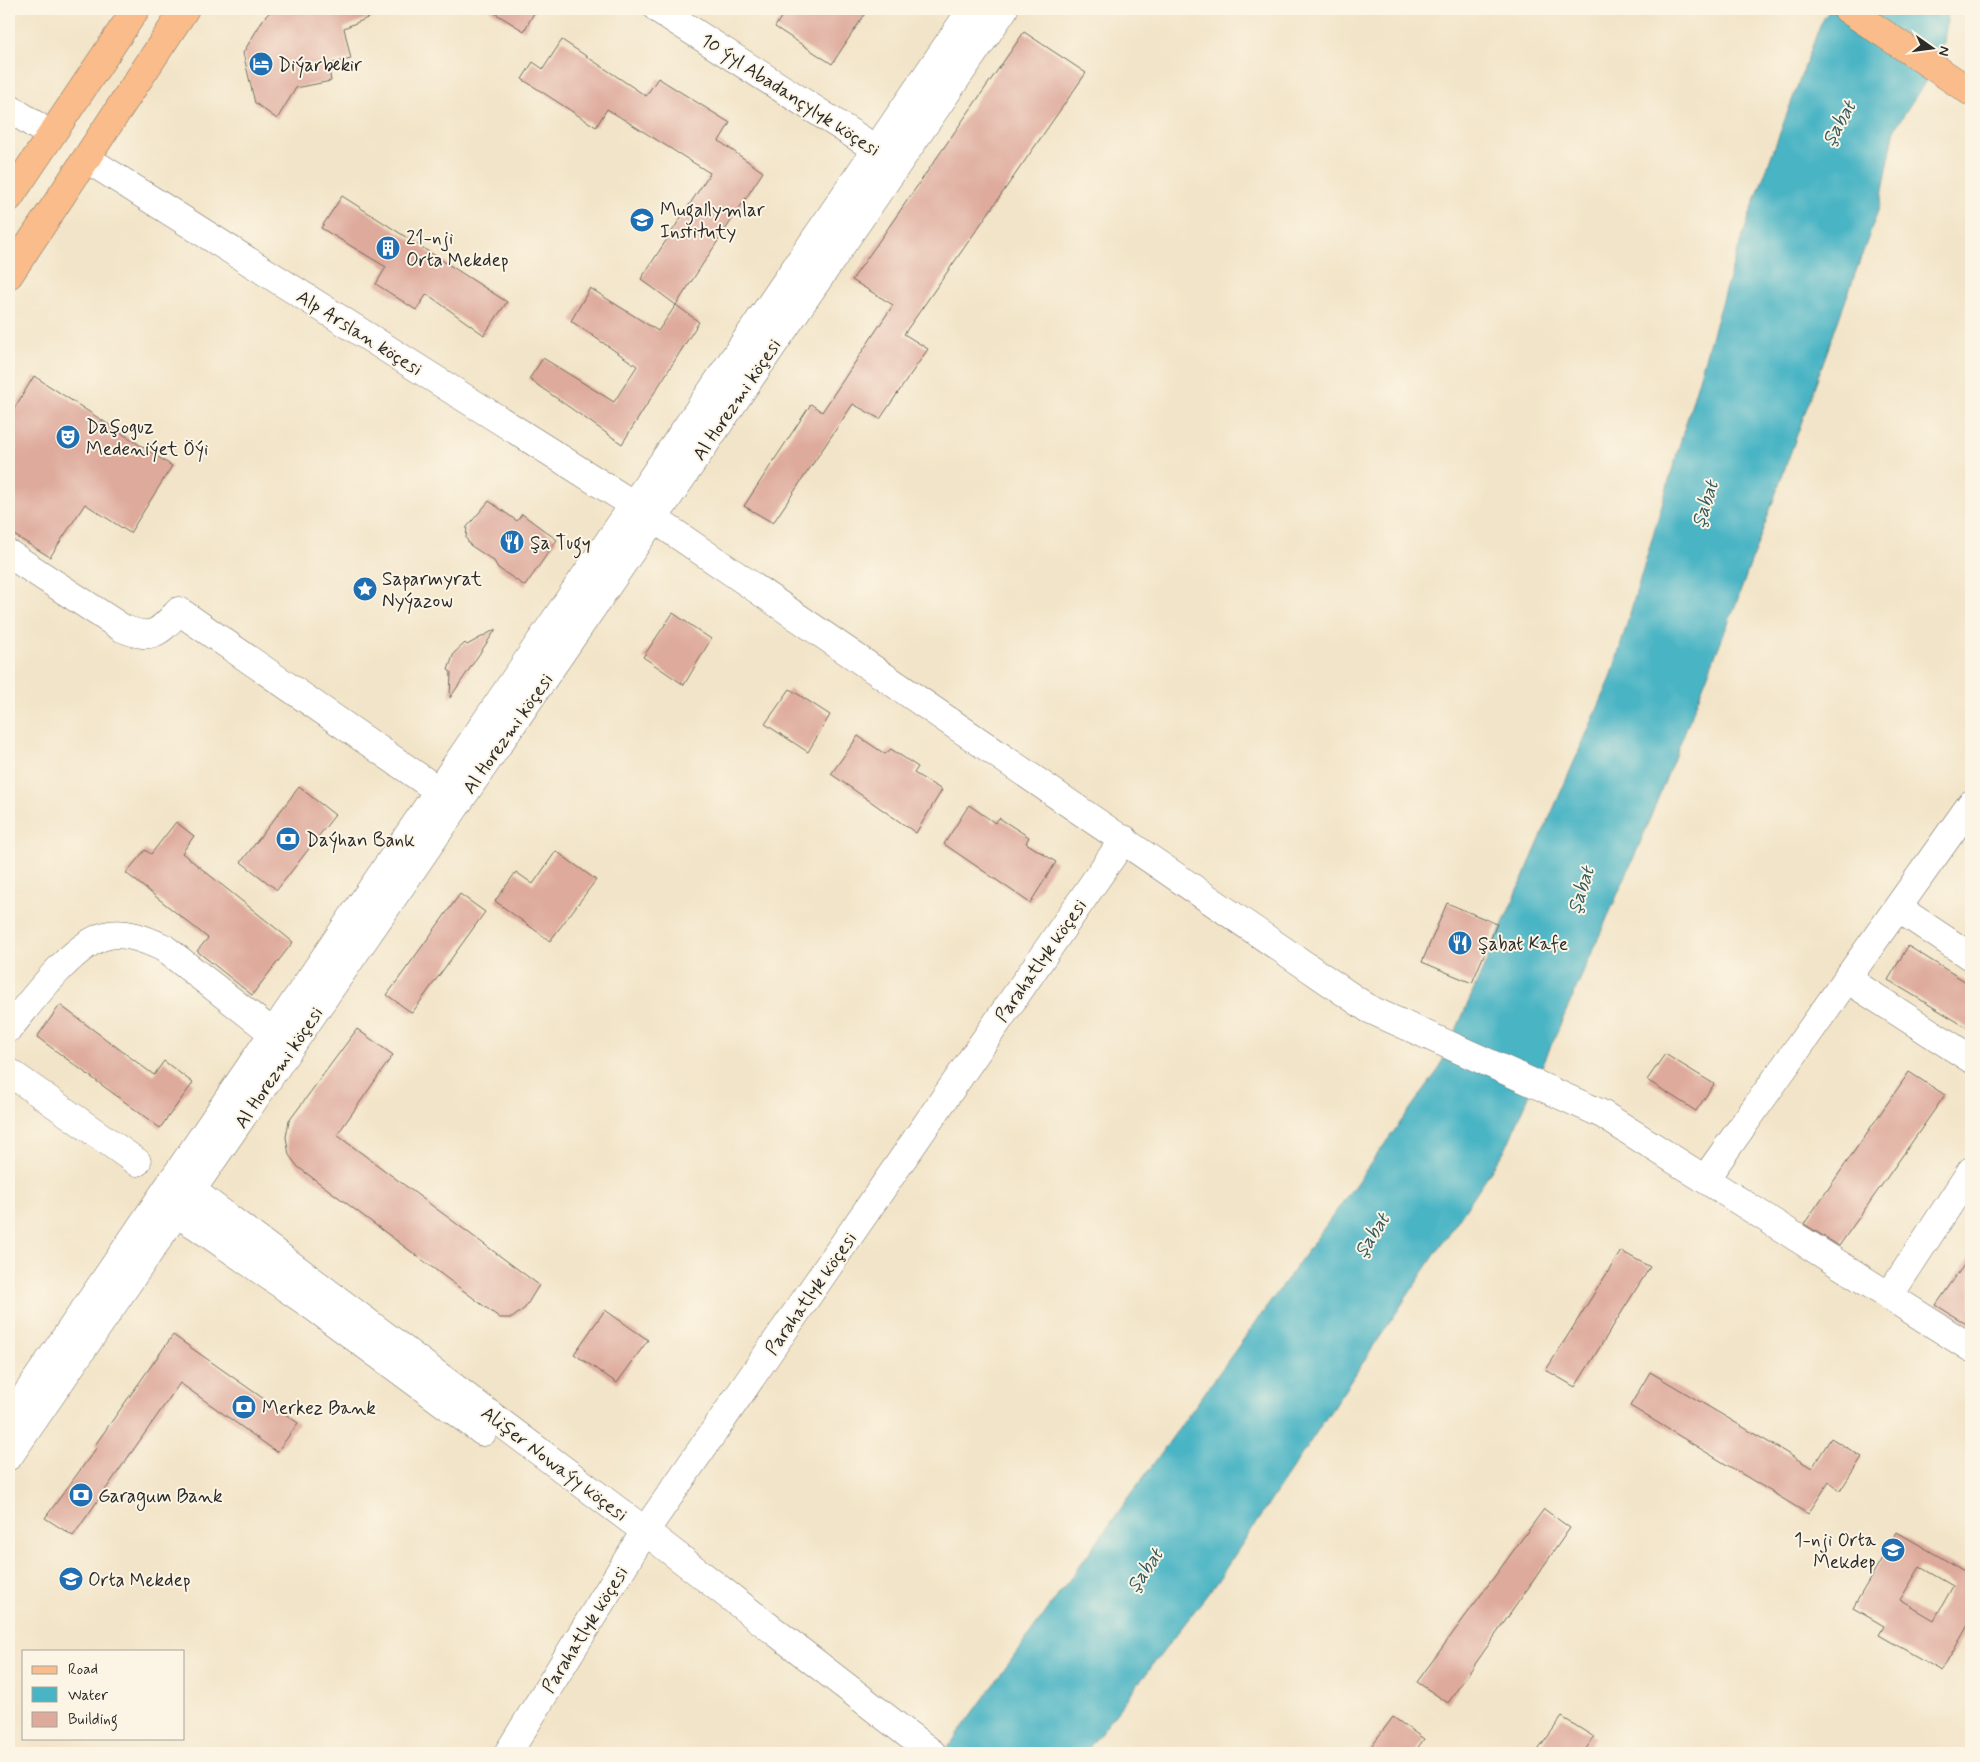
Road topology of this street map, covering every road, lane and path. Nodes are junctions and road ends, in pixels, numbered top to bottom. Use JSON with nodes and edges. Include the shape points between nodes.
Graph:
{"nodes":[{"id":1,"x":136,"y":9,"type":"edge"},
{"id":2,"x":186,"y":9,"type":"edge"},
{"id":3,"x":1004,"y":9,"type":"edge"},
{"id":4,"x":1847,"y":9,"type":"edge"},
{"id":5,"x":662,"y":10,"type":"edge"},
{"id":6,"x":967,"y":10,"type":"edge"},
{"id":7,"x":1971,"y":92,"type":"edge"},
{"id":8,"x":9,"y":108,"type":"edge"},
{"id":9,"x":51,"y":135,"type":"junction"},
{"id":10,"x":875,"y":148,"type":"junction"},
{"id":11,"x":87,"y":159,"type":"junction"},
{"id":12,"x":898,"y":163,"type":"junction"},
{"id":13,"x":9,"y":198,"type":"edge"},
{"id":14,"x":9,"y":275,"type":"edge"},
{"id":15,"x":644,"y":512,"type":"junction"},
{"id":16,"x":9,"y":554,"type":"edge"},
{"id":17,"x":439,"y":791,"type":"junction"},
{"id":18,"x":1971,"y":804,"type":"edge"},
{"id":19,"x":1124,"y":840,"type":"junction"},
{"id":20,"x":1898,"y":908,"type":"junction"},
{"id":21,"x":1971,"y":957,"type":"edge"},
{"id":22,"x":1847,"y":979,"type":"junction"},
{"id":23,"x":9,"y":1028,"type":"edge"},
{"id":24,"x":273,"y":1033,"type":"junction"},
{"id":25,"x":1971,"y":1059,"type":"edge"},
{"id":26,"x":9,"y":1072,"type":"edge"},
{"id":27,"x":136,"y":1162,"type":"dead end"},
{"id":28,"x":1971,"y":1171,"type":"edge"},
{"id":29,"x":1705,"y":1179,"type":"junction"},
{"id":30,"x":184,"y":1184,"type":"junction"},
{"id":31,"x":167,"y":1207,"type":"junction"},
{"id":32,"x":1889,"y":1296,"type":"junction"},
{"id":33,"x":1971,"y":1348,"type":"edge"},
{"id":34,"x":9,"y":1420,"type":"edge"},
{"id":35,"x":9,"y":1456,"type":"edge"},
{"id":36,"x":640,"y":1538,"type":"junction"},
{"id":37,"x":908,"y":1746,"type":"edge"},
{"id":38,"x":508,"y":1753,"type":"edge"},
{"id":39,"x":932,"y":1753,"type":"edge"}],
"edges":[{"from":1,"to":9,"type":"main road"},
{"from":2,"to":11,"type":"main road"},
{"from":3,"to":12,"type":"street","name":"Al Horezmi köçesi"},
{"from":4,"to":7,"type":"main road"},
{"from":5,"to":10,"type":"street","name":"10 ýyl Abadançylyk köçesi"},
{"from":6,"to":10,"type":"street","name":"Al Horezmi köçesi"},
{"from":8,"to":9,"type":"street"},
{"from":9,"to":13,"type":"main road"},
{"from":10,"to":12,"type":"street","name":"10 ýyl Abadançylyk köçesi"},
{"from":10,"to":15,"type":"street","name":"Al Horezmi köçesi"},
{"from":11,"to":14,"type":"main road"},
{"from":11,"to":15,"type":"street","name":"Alp Arslan köçesi"},
{"from":12,"to":15,"type":"street","name":"Al Horezmi köçesi"},
{"from":15,"to":17,"type":"street","name":"Al Horezmi köçesi"},
{"from":15,"to":19,"type":"street","name":"Alp Arslan köçesi"},
{"from":15,"to":30,"type":"street","name":"Al Horezmi köçesi"},
{"from":16,"to":17,"type":"street","via":[[136,634],[148,636],[156,633],[179,610]]},
{"from":17,"to":24,"type":"street","name":"Al Horezmi köçesi"},
{"from":18,"to":20,"type":"street"},
{"from":19,"to":29,"type":"street","name":"Alp Arslan köçesi","via":[[1368,1009],[1602,1114]]},
{"from":19,"to":36,"type":"street","name":"Parahatlyk köçesi"},
{"from":20,"to":21,"type":"street"},
{"from":20,"to":22,"type":"street"},
{"from":22,"to":25,"type":"street"},
{"from":22,"to":29,"type":"street"},
{"from":23,"to":24,"type":"street","via":[[63,964],[90,942],[120,934],[148,940],[164,948]]},
{"from":24,"to":30,"type":"street","name":"Al Horezmi köçesi"},
{"from":26,"to":27,"type":"street"},
{"from":28,"to":32,"type":"street"},
{"from":29,"to":32,"type":"street","name":"Alp Arslan köçesi"},
{"from":30,"to":31,"type":"street","name":"Al Horezmi köçesi"},
{"from":30,"to":36,"type":"street","name":"Alişer Nowaýy köçesi"},
{"from":31,"to":34,"type":"street","name":"Al Horezmi köçesi"},
{"from":31,"to":35,"type":"street","name":"Al Horezmi köçesi"},
{"from":31,"to":36,"type":"street","name":"Alişer Nowaýy köçesi"},
{"from":32,"to":33,"type":"street","name":"Alp Arslan köçesi"},
{"from":36,"to":37,"type":"street","name":"Alişer Nowaýy köçesi"},
{"from":36,"to":38,"type":"street","name":"Parahatlyk köçesi"},
{"from":37,"to":39,"type":"street","name":"Alişer Nowaýy köçesi"}]}
